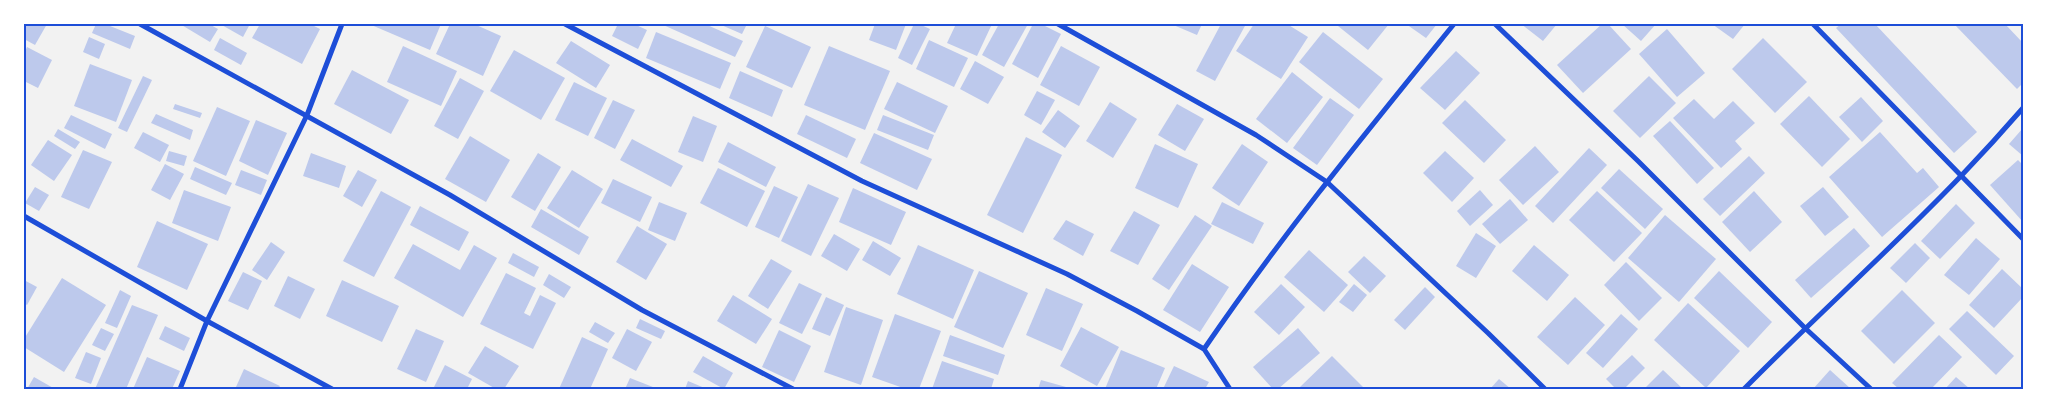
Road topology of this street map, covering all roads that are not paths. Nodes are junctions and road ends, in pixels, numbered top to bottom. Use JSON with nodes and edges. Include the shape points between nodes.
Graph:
{"nodes":[{"id":1,"x":140,"y":24,"type":"edge"},
{"id":2,"x":342,"y":24,"type":"edge"},
{"id":3,"x":565,"y":24,"type":"edge"},
{"id":4,"x":1058,"y":24,"type":"edge"},
{"id":5,"x":1454,"y":24,"type":"edge"},
{"id":6,"x":1495,"y":24,"type":"edge"},
{"id":7,"x":1813,"y":24,"type":"edge"},
{"id":8,"x":2023,"y":108,"type":"edge"},
{"id":9,"x":307,"y":115,"type":"junction"},
{"id":10,"x":1961,"y":176,"type":"junction"},
{"id":11,"x":1327,"y":182,"type":"junction"},
{"id":12,"x":24,"y":216,"type":"edge"},
{"id":13,"x":2023,"y":239,"type":"edge"},
{"id":14,"x":207,"y":321,"type":"junction"},
{"id":15,"x":1805,"y":328,"type":"junction"},
{"id":16,"x":1204,"y":349,"type":"junction"},
{"id":17,"x":1228,"y":388,"type":"edge"},
{"id":18,"x":180,"y":389,"type":"edge"},
{"id":19,"x":332,"y":389,"type":"edge"},
{"id":20,"x":793,"y":389,"type":"edge"},
{"id":21,"x":1545,"y":389,"type":"edge"},
{"id":22,"x":1744,"y":389,"type":"edge"},
{"id":23,"x":1871,"y":389,"type":"edge"}],
"edges":[{"from":1,"to":9,"type":"street"},
{"from":2,"to":9,"type":"street"},
{"from":3,"to":16,"type":"street","via":[[862,181],[1066,274]]},
{"from":4,"to":11,"type":"street","via":[[1256,135]]},
{"from":5,"to":11,"type":"street"},
{"from":6,"to":15,"type":"street"},
{"from":7,"to":10,"type":"street"},
{"from":8,"to":10,"type":"street"},
{"from":9,"to":14,"type":"street"},
{"from":9,"to":20,"type":"street","via":[[450,195],[642,310]]},
{"from":10,"to":13,"type":"street"},
{"from":10,"to":15,"type":"street"},
{"from":11,"to":16,"type":"street"},
{"from":11,"to":21,"type":"street"},
{"from":12,"to":14,"type":"street"},
{"from":14,"to":18,"type":"street"},
{"from":14,"to":19,"type":"street"},
{"from":15,"to":22,"type":"street"},
{"from":15,"to":23,"type":"street"},
{"from":16,"to":17,"type":"street"}]}
